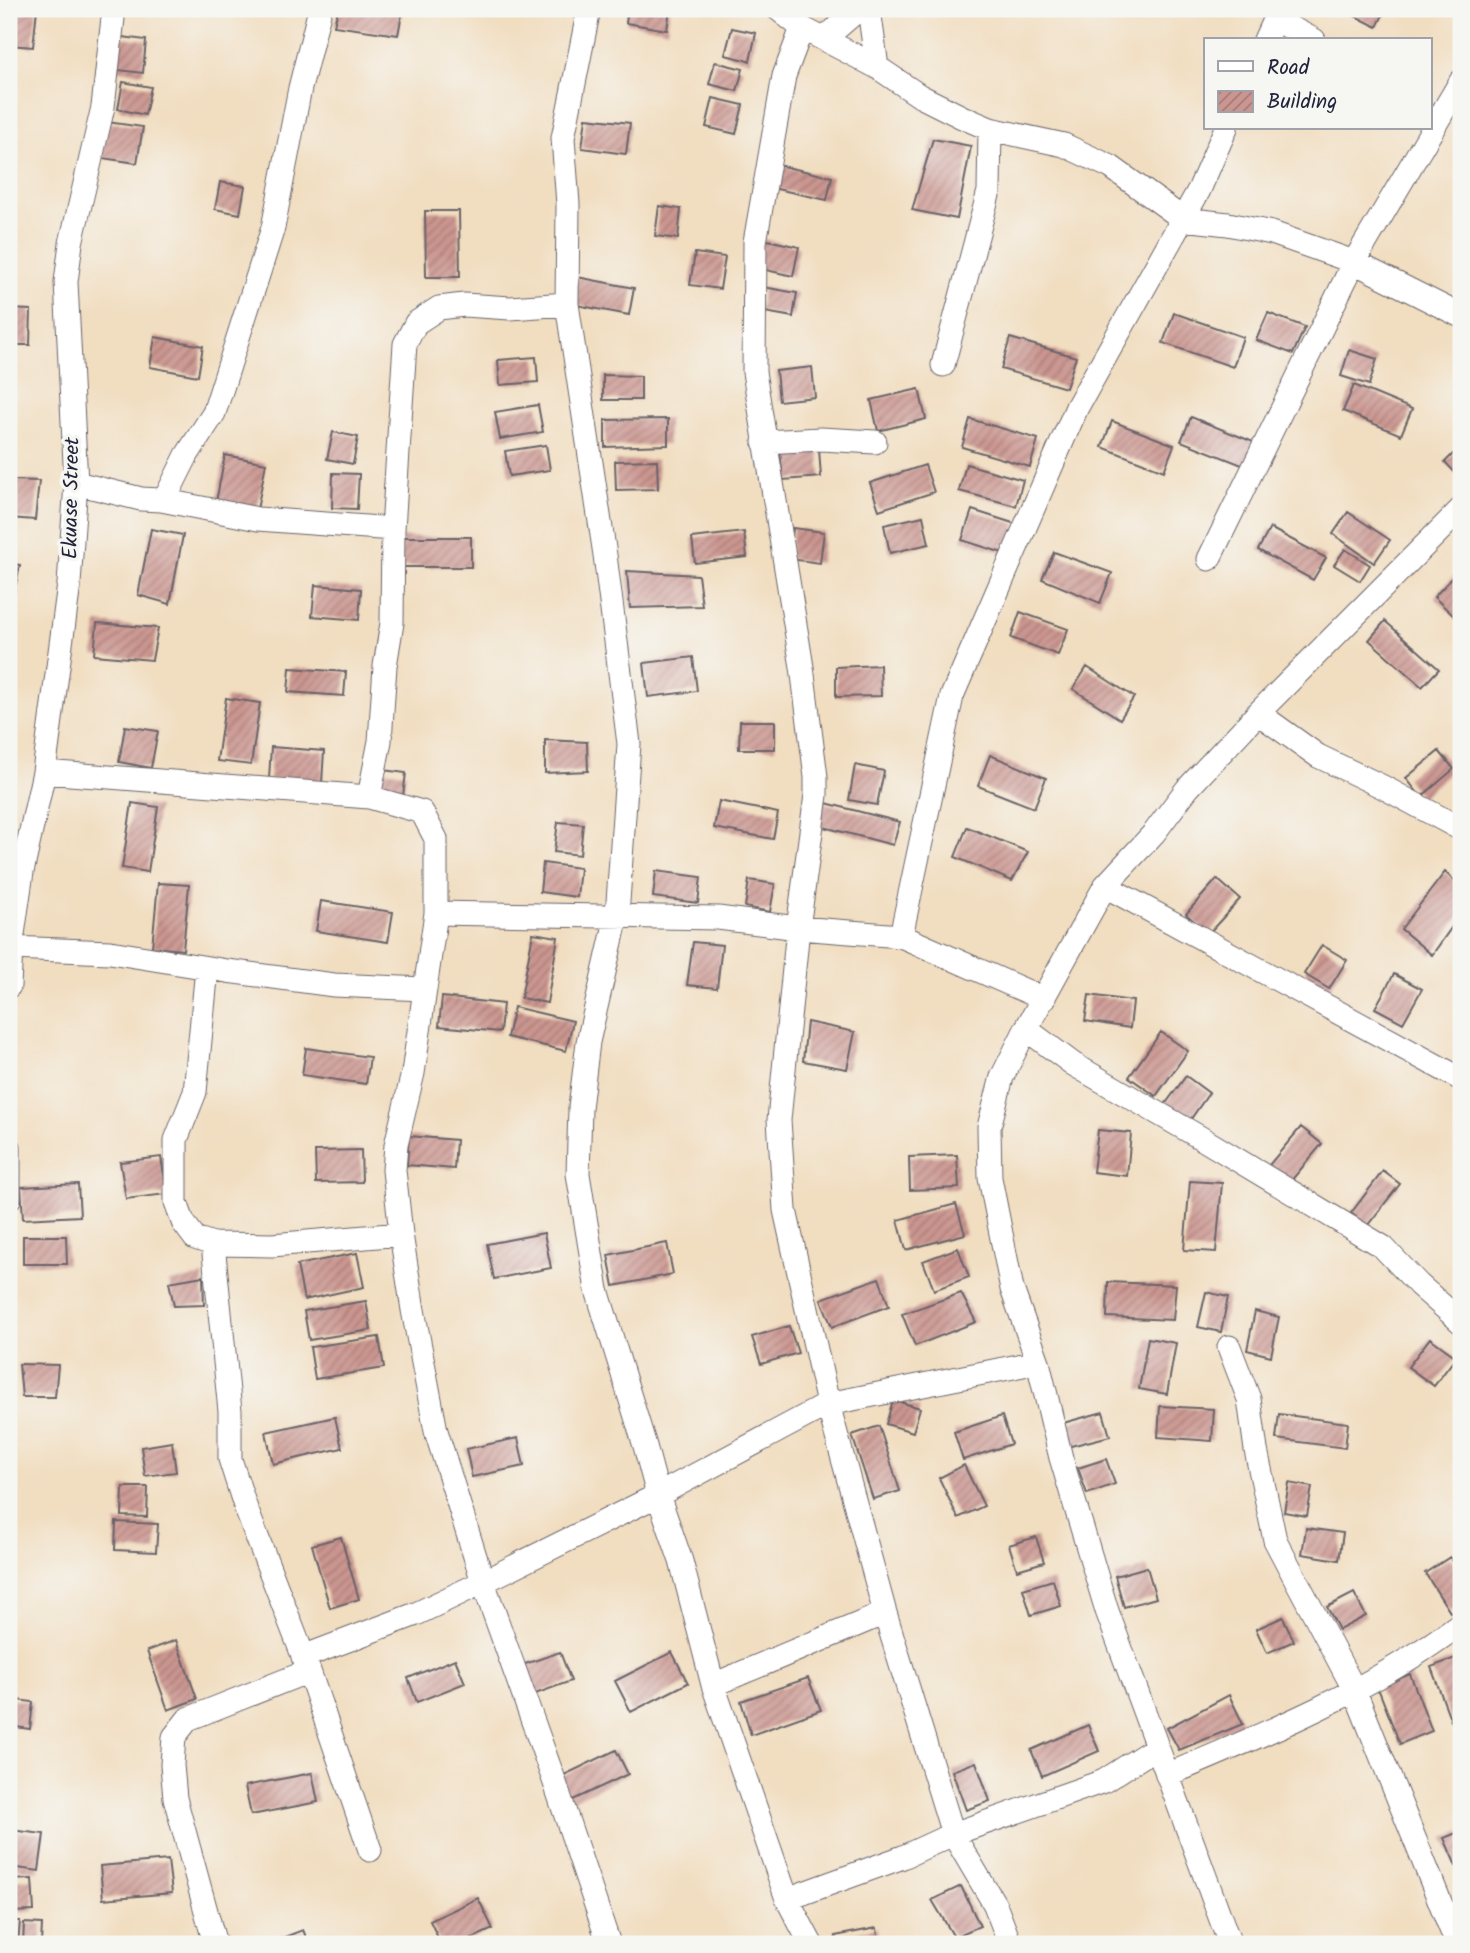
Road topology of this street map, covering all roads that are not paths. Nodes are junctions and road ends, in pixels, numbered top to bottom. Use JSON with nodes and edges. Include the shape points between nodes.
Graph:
{"nodes":[{"id":1,"x":114,"y":9,"type":"edge"},
{"id":2,"x":320,"y":9,"type":"edge"},
{"id":3,"x":589,"y":9,"type":"edge"},
{"id":4,"x":778,"y":9,"type":"edge"},
{"id":5,"x":859,"y":9,"type":"edge"},
{"id":6,"x":869,"y":9,"type":"edge"},
{"id":7,"x":1276,"y":14,"type":"edge"},
{"id":8,"x":802,"y":28,"type":"junction"},
{"id":9,"x":1266,"y":38,"type":"edge"},
{"id":10,"x":1311,"y":38,"type":"edge"},
{"id":11,"x":824,"y":39,"type":"junction"},
{"id":12,"x":877,"y":67,"type":"junction"},
{"id":13,"x":1461,"y":81,"type":"edge"},
{"id":14,"x":1446,"y":110,"type":"edge"},
{"id":15,"x":990,"y":129,"type":"junction"},
{"id":16,"x":1225,"y":130,"type":"edge"},
{"id":17,"x":1199,"y":190,"type":"junction"},
{"id":18,"x":1183,"y":219,"type":"junction"},
{"id":19,"x":1228,"y":224,"type":"junction"},
{"id":20,"x":1354,"y":262,"type":"junction"},
{"id":21,"x":567,"y":304,"type":"junction"},
{"id":22,"x":1461,"y":316,"type":"edge"},
{"id":23,"x":943,"y":365,"type":"dead end"},
{"id":24,"x":764,"y":442,"type":"junction"},
{"id":25,"x":875,"y":442,"type":"dead end"},
{"id":26,"x":76,"y":483,"type":"junction"},
{"id":27,"x":161,"y":500,"type":"junction"},
{"id":28,"x":1457,"y":523,"type":"edge"},
{"id":29,"x":393,"y":530,"type":"junction"},
{"id":30,"x":1209,"y":559,"type":"dead end"},
{"id":31,"x":1258,"y":713,"type":"junction"},
{"id":32,"x":44,"y":772,"type":"junction"},
{"id":33,"x":369,"y":797,"type":"junction"},
{"id":34,"x":1461,"y":829,"type":"edge"},
{"id":35,"x":1105,"y":886,"type":"junction"},
{"id":36,"x":436,"y":913,"type":"junction"},
{"id":37,"x":617,"y":916,"type":"junction"},
{"id":38,"x":798,"y":928,"type":"junction"},
{"id":39,"x":901,"y":936,"type":"junction"},
{"id":40,"x":11,"y":948,"type":"junction"},
{"id":41,"x":207,"y":968,"type":"junction"},
{"id":42,"x":9,"y":986,"type":"edge"},
{"id":43,"x":425,"y":989,"type":"junction"},
{"id":44,"x":1044,"y":999,"type":"junction"},
{"id":45,"x":1026,"y":1029,"type":"junction"},
{"id":46,"x":1461,"y":1079,"type":"edge"},
{"id":47,"x":9,"y":1147,"type":"edge"},
{"id":48,"x":9,"y":1199,"type":"edge"},
{"id":49,"x":401,"y":1234,"type":"junction"},
{"id":50,"x":213,"y":1244,"type":"junction"},
{"id":51,"x":1461,"y":1322,"type":"edge"},
{"id":52,"x":1228,"y":1348,"type":"dead end"},
{"id":53,"x":1038,"y":1362,"type":"junction"},
{"id":54,"x":828,"y":1404,"type":"junction"},
{"id":55,"x":658,"y":1494,"type":"junction"},
{"id":56,"x":483,"y":1582,"type":"junction"},
{"id":57,"x":885,"y":1613,"type":"junction"},
{"id":58,"x":1461,"y":1623,"type":"edge"},
{"id":59,"x":306,"y":1664,"type":"junction"},
{"id":60,"x":713,"y":1685,"type":"junction"},
{"id":61,"x":1354,"y":1689,"type":"junction"},
{"id":62,"x":1157,"y":1747,"type":"junction"},
{"id":63,"x":1167,"y":1775,"type":"junction"},
{"id":64,"x":954,"y":1834,"type":"junction"},
{"id":65,"x":370,"y":1850,"type":"dead end"},
{"id":66,"x":787,"y":1899,"type":"junction"},
{"id":67,"x":215,"y":1944,"type":"edge"},
{"id":68,"x":609,"y":1944,"type":"edge"},
{"id":69,"x":811,"y":1944,"type":"edge"},
{"id":70,"x":1010,"y":1944,"type":"edge"},
{"id":71,"x":1230,"y":1944,"type":"edge"},
{"id":72,"x":1457,"y":1944,"type":"edge"}],
"edges":[{"from":1,"to":26,"type":"street","name":"Ekuase Street","via":[[103,107],[65,282]]},
{"from":2,"to":27,"type":"street","via":[[273,228],[214,413]]},
{"from":3,"to":21,"type":"street","via":[[563,138]]},
{"from":4,"to":8,"type":"street"},
{"from":5,"to":11,"type":"street"},
{"from":6,"to":12,"type":"street"},
{"from":7,"to":9,"type":"street"},
{"from":7,"to":10,"type":"street"},
{"from":8,"to":11,"type":"street"},
{"from":8,"to":24,"type":"street","via":[[784,76],[755,242],[754,372]]},
{"from":11,"to":12,"type":"street"},
{"from":12,"to":15,"type":"street","via":[[920,96]]},
{"from":13,"to":14,"type":"street"},
{"from":14,"to":20,"type":"street"},
{"from":15,"to":18,"type":"street","via":[[1064,145],[1111,167]]},
{"from":15,"to":23,"type":"street","via":[[989,191]]},
{"from":16,"to":17,"type":"street"},
{"from":17,"to":18,"type":"street"},
{"from":17,"to":19,"type":"street"},
{"from":18,"to":19,"type":"street"},
{"from":18,"to":39,"type":"street","via":[[1077,407],[953,696]]},
{"from":19,"to":20,"type":"street","via":[[1272,233]]},
{"from":20,"to":22,"type":"street"},
{"from":20,"to":30,"type":"street"},
{"from":21,"to":29,"type":"street","via":[[464,305],[439,309],[416,323],[405,344]]},
{"from":21,"to":37,"type":"street","via":[[629,744]]},
{"from":24,"to":25,"type":"street"},
{"from":24,"to":38,"type":"street","via":[[816,777]]},
{"from":26,"to":27,"type":"street"},
{"from":26,"to":32,"type":"street","name":"Ekuase Street","via":[[69,584]]},
{"from":27,"to":29,"type":"street","via":[[258,519]]},
{"from":28,"to":31,"type":"street"},
{"from":29,"to":33,"type":"street","via":[[392,623],[380,741]]},
{"from":31,"to":34,"type":"street","via":[[1318,756]]},
{"from":31,"to":35,"type":"street"},
{"from":32,"to":33,"type":"street"},
{"from":32,"to":40,"type":"street","name":"Ekuase Street"},
{"from":33,"to":36,"type":"street","via":[[422,813],[429,823],[436,839]]},
{"from":35,"to":44,"type":"street"},
{"from":35,"to":46,"type":"street"},
{"from":36,"to":37,"type":"street"},
{"from":36,"to":43,"type":"street"},
{"from":37,"to":38,"type":"street","via":[[719,918]]},
{"from":37,"to":55,"type":"street","via":[[588,1042],[578,1174],[597,1290]]},
{"from":38,"to":39,"type":"street"},
{"from":38,"to":54,"type":"street","via":[[780,1146],[785,1209]]},
{"from":39,"to":44,"type":"street"},
{"from":40,"to":41,"type":"street","via":[[110,952]]},
{"from":40,"to":42,"type":"street","name":"Ekuase Street"},
{"from":41,"to":43,"type":"street","via":[[334,985]]},
{"from":41,"to":50,"type":"street","via":[[195,1092],[176,1140],[176,1202],[195,1238]]},
{"from":43,"to":49,"type":"street","via":[[413,1073],[396,1145]]},
{"from":44,"to":45,"type":"street"},
{"from":45,"to":51,"type":"street","via":[[1083,1071],[1383,1247]]},
{"from":45,"to":53,"type":"street","via":[[1002,1077],[989,1127],[990,1178],[1012,1289]]},
{"from":47,"to":48,"type":"street"},
{"from":49,"to":50,"type":"street","via":[[272,1245]]},
{"from":49,"to":56,"type":"street","via":[[436,1431]]},
{"from":50,"to":59,"type":"street","via":[[230,1411],[230,1459]]},
{"from":52,"to":61,"type":"street","via":[[1249,1399],[1275,1539]]},
{"from":53,"to":54,"type":"street"},
{"from":53,"to":62,"type":"street","via":[[1107,1611]]},
{"from":54,"to":55,"type":"street"},
{"from":54,"to":57,"type":"street"},
{"from":55,"to":56,"type":"street"},
{"from":55,"to":60,"type":"street","via":[[681,1561]]},
{"from":56,"to":59,"type":"street"},
{"from":56,"to":68,"type":"street"},
{"from":57,"to":60,"type":"street"},
{"from":57,"to":64,"type":"street"},
{"from":58,"to":61,"type":"street","via":[[1434,1644]]},
{"from":59,"to":65,"type":"street"},
{"from":59,"to":67,"type":"street","via":[[188,1719],[174,1737],[175,1798]]},
{"from":60,"to":66,"type":"street"},
{"from":61,"to":63,"type":"street"},
{"from":61,"to":72,"type":"street"},
{"from":62,"to":63,"type":"street"},
{"from":62,"to":64,"type":"street","via":[[1104,1781]]},
{"from":63,"to":71,"type":"street"},
{"from":64,"to":66,"type":"street"},
{"from":64,"to":70,"type":"street","via":[[995,1905]]},
{"from":66,"to":69,"type":"street"}]}
